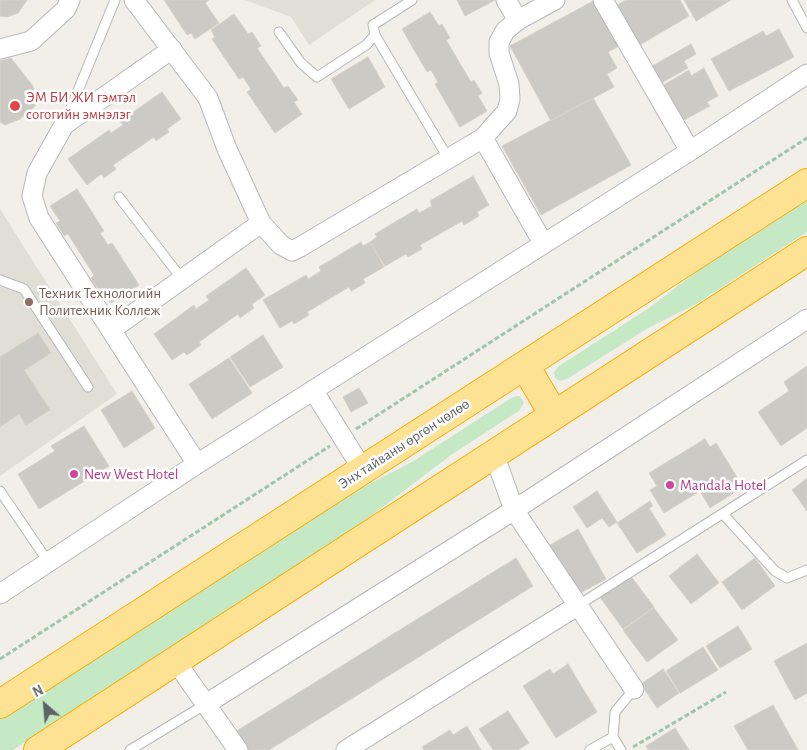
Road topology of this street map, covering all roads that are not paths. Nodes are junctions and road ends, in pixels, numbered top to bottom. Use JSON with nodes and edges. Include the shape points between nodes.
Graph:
{"nodes":[{"id":1,"x":70,"y":0,"type":"edge"},
{"id":2,"x":115,"y":0,"type":"edge"},
{"id":3,"x":134,"y":0,"type":"edge"},
{"id":4,"x":412,"y":0,"type":"edge"},
{"id":5,"x":506,"y":0,"type":"edge"},
{"id":6,"x":555,"y":0,"type":"edge"},
{"id":7,"x":603,"y":0,"type":"edge"},
{"id":8,"x":792,"y":0,"type":"edge"},
{"id":9,"x":518,"y":20,"type":"junction"},
{"id":10,"x":807,"y":28,"type":"edge"},
{"id":11,"x":278,"y":32,"type":"dead end"},
{"id":12,"x":375,"y":35,"type":"junction"},
{"id":13,"x":0,"y":49,"type":"edge"},
{"id":14,"x":172,"y":49,"type":"junction"},
{"id":15,"x":807,"y":74,"type":"edge"},
{"id":16,"x":64,"y":125,"type":"junction"},
{"id":17,"x":484,"y":138,"type":"junction"},
{"id":18,"x":690,"y":151,"type":"junction"},
{"id":19,"x":448,"y":158,"type":"junction"},
{"id":20,"x":807,"y":183,"type":"edge"},
{"id":21,"x":119,"y":197,"type":"dead end"},
{"id":22,"x":261,"y":223,"type":"junction"},
{"id":23,"x":543,"y":243,"type":"junction"},
{"id":24,"x":807,"y":251,"type":"edge"},
{"id":25,"x":182,"y":279,"type":"junction"},
{"id":26,"x":0,"y":280,"type":"edge"},
{"id":27,"x":807,"y":319,"type":"edge"},
{"id":28,"x":111,"y":330,"type":"junction"},
{"id":29,"x":525,"y":366,"type":"junction"},
{"id":30,"x":88,"y":387,"type":"dead end"},
{"id":31,"x":313,"y":390,"type":"junction"},
{"id":32,"x":554,"y":415,"type":"junction"},
{"id":33,"x":494,"y":454,"type":"junction"},
{"id":34,"x":807,"y":460,"type":"edge"},
{"id":35,"x":197,"y":464,"type":"junction"},
{"id":36,"x":363,"y":470,"type":"junction"},
{"id":37,"x":0,"y":491,"type":"edge"},
{"id":38,"x":514,"y":510,"type":"junction"},
{"id":39,"x":723,"y":514,"type":"junction"},
{"id":40,"x":49,"y":563,"type":"junction"},
{"id":41,"x":807,"y":570,"type":"edge"},
{"id":42,"x":0,"y":594,"type":"edge"},
{"id":43,"x":578,"y":606,"type":"junction"},
{"id":44,"x":176,"y":662,"type":"junction"},
{"id":45,"x":634,"y":689,"type":"joint"},
{"id":46,"x":0,"y":704,"type":"edge"},
{"id":47,"x":206,"y":704,"type":"junction"},
{"id":48,"x":613,"y":737,"type":"junction"},
{"id":49,"x":38,"y":750,"type":"edge"},
{"id":50,"x":130,"y":750,"type":"edge"},
{"id":51,"x":238,"y":750,"type":"edge"},
{"id":52,"x":346,"y":750,"type":"edge"},
{"id":53,"x":590,"y":750,"type":"edge"},
{"id":54,"x":621,"y":750,"type":"edge"}],
"edges":[{"from":1,"to":13,"type":"street","via":[[66,9],[31,42]]},
{"from":2,"to":16,"type":"lane"},
{"from":3,"to":14,"type":"street"},
{"from":4,"to":12,"type":"lane","via":[[373,25]]},
{"from":5,"to":9,"type":"street"},
{"from":6,"to":9,"type":"street"},
{"from":7,"to":18,"type":"street"},
{"from":8,"to":10,"type":"lane"},
{"from":9,"to":17,"type":"street","via":[[505,31],[500,42],[499,53],[509,84],[507,111]]},
{"from":11,"to":12,"type":"lane","via":[[301,63],[317,77],[366,45]]},
{"from":12,"to":19,"type":"lane"},
{"from":14,"to":16,"type":"street"},
{"from":14,"to":22,"type":"street","via":[[208,98]]},
{"from":15,"to":18,"type":"street"},
{"from":16,"to":28,"type":"street","via":[[37,172],[32,196],[39,218]]},
{"from":17,"to":19,"type":"street"},
{"from":17,"to":23,"type":"street"},
{"from":18,"to":23,"type":"street"},
{"from":19,"to":22,"type":"street","via":[[292,251],[281,245]]},
{"from":20,"to":29,"type":"highway","name":"Энх тайваны өргөн чөлөө"},
{"from":21,"to":25,"type":"lane"},
{"from":22,"to":25,"type":"street"},
{"from":23,"to":31,"type":"street"},
{"from":24,"to":32,"type":"highway"},
{"from":25,"to":28,"type":"street"},
{"from":26,"to":30,"type":"lane","via":[[24,289]]},
{"from":27,"to":38,"type":"street"},
{"from":28,"to":35,"type":"street"},
{"from":29,"to":32,"type":"highway"},
{"from":29,"to":36,"type":"highway","name":"Энх тайваны өргөн чөлөө"},
{"from":31,"to":35,"type":"street"},
{"from":31,"to":36,"type":"street"},
{"from":32,"to":33,"type":"highway"},
{"from":33,"to":38,"type":"street"},
{"from":33,"to":44,"type":"highway"},
{"from":34,"to":39,"type":"lane"},
{"from":35,"to":40,"type":"street"},
{"from":36,"to":46,"type":"highway","name":"Энх тайваны өргөн чөлөө"},
{"from":37,"to":40,"type":"lane"},
{"from":38,"to":43,"type":"street"},
{"from":38,"to":47,"type":"street"},
{"from":39,"to":41,"type":"lane","via":[[775,571],[787,578]]},
{"from":39,"to":43,"type":"lane"},
{"from":40,"to":42,"type":"street"},
{"from":43,"to":45,"type":"street"},
{"from":43,"to":52,"type":"street"},
{"from":44,"to":47,"type":"street"},
{"from":44,"to":49,"type":"highway"},
{"from":45,"to":48,"type":"lane","via":[[615,712]]},
{"from":47,"to":50,"type":"lane"},
{"from":47,"to":51,"type":"street"},
{"from":48,"to":53,"type":"lane"},
{"from":48,"to":54,"type":"lane"}]}
